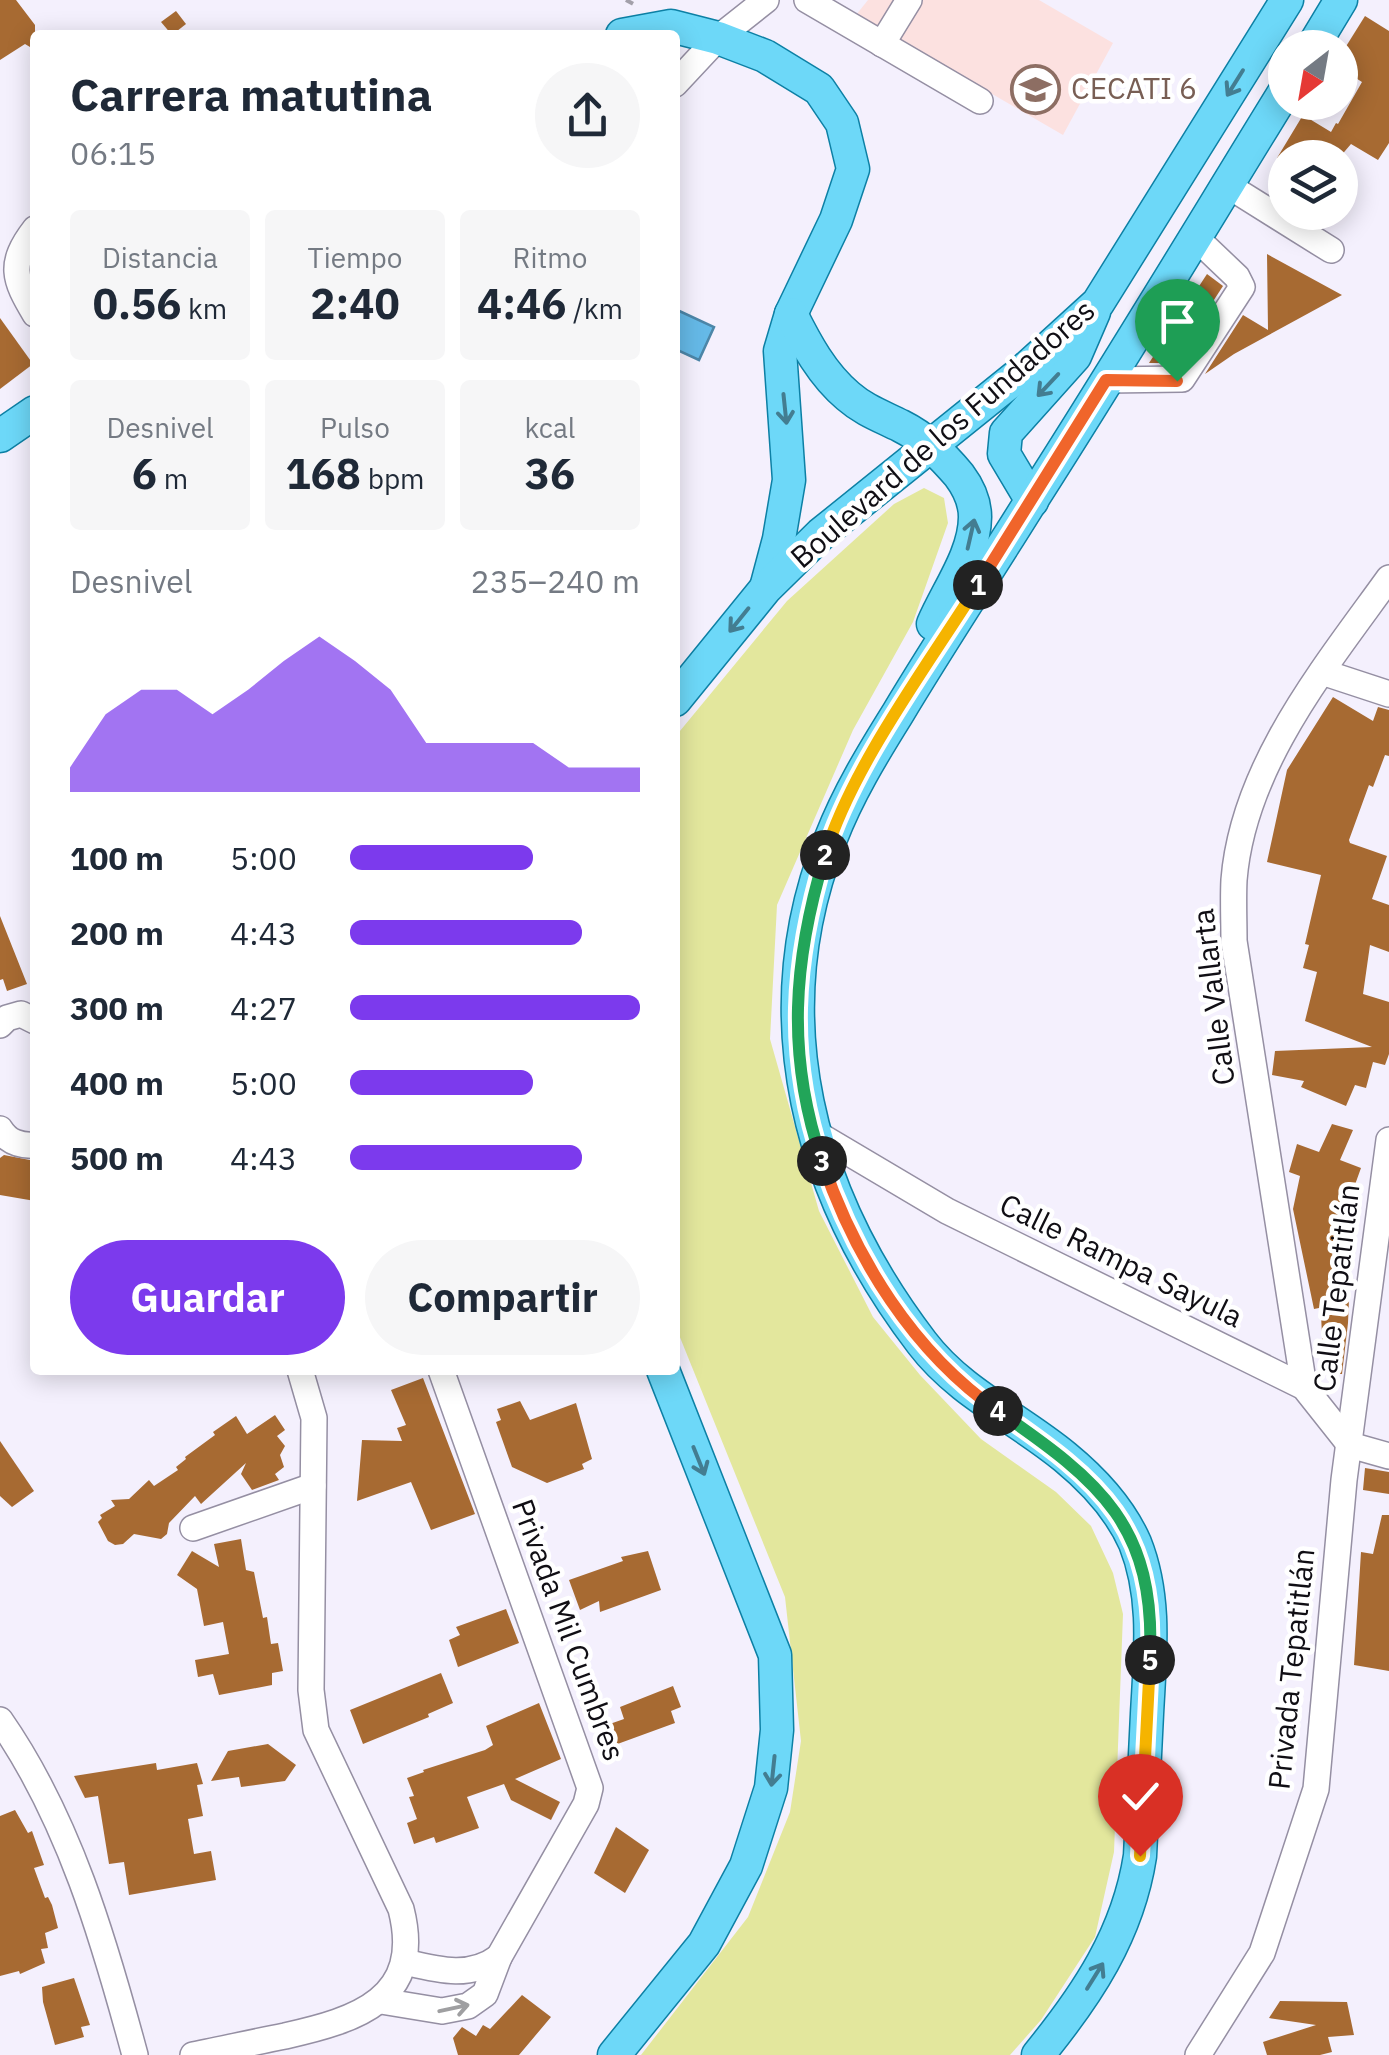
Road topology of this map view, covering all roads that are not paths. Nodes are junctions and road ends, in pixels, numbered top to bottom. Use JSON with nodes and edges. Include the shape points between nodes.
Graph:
{"nodes":[{"id":1,"x":766,"y":0,"type":"edge"},
{"id":2,"x":807,"y":0,"type":"edge"},
{"id":3,"x":908,"y":0,"type":"edge"},
{"id":4,"x":1287,"y":0,"type":"edge"},
{"id":5,"x":1341,"y":0,"type":"edge"},
{"id":6,"x":649,"y":30,"type":"edge"},
{"id":7,"x":1323,"y":30,"type":"edge"},
{"id":8,"x":718,"y":38,"type":"junction"},
{"id":9,"x":882,"y":44,"type":"junction"},
{"id":10,"x":680,"y":79,"type":"edge"},
{"id":11,"x":980,"y":101,"type":"dead end"},
{"id":12,"x":1268,"y":118,"type":"edge"},
{"id":13,"x":1226,"y":186,"type":"junction"},
{"id":14,"x":1195,"y":237,"type":"junction"},
{"id":15,"x":30,"y":238,"type":"edge"},
{"id":16,"x":1331,"y":250,"type":"dead end"},
{"id":17,"x":1098,"y":304,"type":"junction"},
{"id":18,"x":30,"y":306,"type":"edge"},
{"id":19,"x":792,"y":314,"type":"junction"},
{"id":20,"x":1106,"y":380,"type":"junction"},
{"id":21,"x":30,"y":415,"type":"edge"},
{"id":22,"x":0,"y":436,"type":"edge"},
{"id":23,"x":932,"y":445,"type":"junction"},
{"id":24,"x":1032,"y":501,"type":"junction"},
{"id":25,"x":1389,"y":578,"type":"edge"},
{"id":26,"x":766,"y":588,"type":"junction"},
{"id":27,"x":1322,"y":672,"type":"junction"},
{"id":28,"x":912,"y":690,"type":"junction"},
{"id":29,"x":680,"y":694,"type":"edge"},
{"id":30,"x":1389,"y":694,"type":"edge"},
{"id":31,"x":30,"y":1018,"type":"edge"},
{"id":32,"x":0,"y":1025,"type":"edge"},
{"id":33,"x":0,"y":1129,"type":"edge"},
{"id":34,"x":812,"y":1131,"type":"junction"},
{"id":35,"x":1389,"y":1140,"type":"edge"},
{"id":36,"x":30,"y":1145,"type":"edge"},
{"id":37,"x":301,"y":1375,"type":"edge"},
{"id":38,"x":442,"y":1375,"type":"edge"},
{"id":39,"x":665,"y":1375,"type":"edge"},
{"id":40,"x":1304,"y":1387,"type":"junction"},
{"id":41,"x":1350,"y":1445,"type":"junction"},
{"id":42,"x":1389,"y":1456,"type":"edge"},
{"id":43,"x":313,"y":1486,"type":"junction"},
{"id":44,"x":194,"y":1528,"type":"dead end"},
{"id":45,"x":0,"y":1720,"type":"edge"},
{"id":46,"x":500,"y":1957,"type":"junction"},
{"id":47,"x":405,"y":1962,"type":"junction"},
{"id":48,"x":381,"y":2001,"type":"junction"},
{"id":49,"x":135,"y":2055,"type":"edge"},
{"id":50,"x":193,"y":2055,"type":"edge"},
{"id":51,"x":614,"y":2055,"type":"edge"},
{"id":52,"x":1038,"y":2055,"type":"edge"},
{"id":53,"x":1198,"y":2055,"type":"edge"}],
"edges":[{"from":1,"to":8,"type":"street"},
{"from":2,"to":9,"type":"street"},
{"from":3,"to":9,"type":"street"},
{"from":4,"to":17,"type":"main road","name":"Boulevard de los Fundadores","one_way":true},
{"from":5,"to":7,"type":"main road"},
{"from":6,"to":8,"type":"main road","via":[[671,26]]},
{"from":8,"to":10,"type":"street"},
{"from":8,"to":19,"type":"main road","via":[[819,88],[842,123],[852,169]]},
{"from":9,"to":11,"type":"street"},
{"from":12,"to":13,"type":"main road","name":"Boulevard de los Fundadores"},
{"from":13,"to":14,"type":"main road","name":"Boulevard de los Fundadores"},
{"from":13,"to":16,"type":"street"},
{"from":14,"to":20,"type":"main road","name":"Boulevard de los Fundadores"},
{"from":14,"to":20,"type":"street","via":[[1242,287],[1182,379]]},
{"from":15,"to":18,"type":"street","via":[[16,262],[16,282]]},
{"from":17,"to":23,"type":"main road","name":"Boulevard de los Fundadores"},
{"from":17,"to":24,"type":"main road","one_way":true,"via":[[1076,356],[1007,430],[1004,454]]},
{"from":19,"to":23,"type":"main road","via":[[846,395]]},
{"from":19,"to":26,"type":"main road","one_way":true,"via":[[780,351],[790,480]]},
{"from":20,"to":24,"type":"main road","name":"Boulevard de los Fundadores"},
{"from":21,"to":22,"type":"main road"},
{"from":23,"to":26,"type":"main road","name":"Boulevard de los Fundadores","via":[[821,534]]},
{"from":28,"to":23,"type":"main road","one_way":true,"via":[[976,520],[965,483]]},
{"from":24,"to":28,"type":"main road","name":"Boulevard de los Fundadores"},
{"from":25,"to":27,"type":"street","name":"Calle Vallarta"},
{"from":26,"to":29,"type":"main road","name":"Boulevard de los Fundadores","one_way":true},
{"from":27,"to":30,"type":"street"},
{"from":27,"to":40,"type":"street","name":"Calle Vallarta","via":[[1277,746],[1250,808],[1234,878],[1234,942]]},
{"from":28,"to":34,"type":"main road","name":"Boulevard de los Fundadores","via":[[850,795],[810,904],[796,998]]},
{"from":31,"to":32,"type":"street","via":[[21,1014]]},
{"from":33,"to":36,"type":"street","via":[[6,1138]]},
{"from":34,"to":40,"type":"street","name":"Calle Rampa Sayula","via":[[947,1211]]},
{"from":52,"to":34,"type":"main road","name":"Boulevard de los Fundadores","one_way":true,"via":[[1110,1952],[1135,1890],[1148,1584],[1134,1540],[1108,1498],[927,1350],[857,1243]]},
{"from":35,"to":41,"type":"street","name":"Calle Tepatitlán"},
{"from":37,"to":43,"type":"street","via":[[314,1418]]},
{"from":38,"to":46,"type":"street","name":"Privada Mil Cumbres","via":[[590,1788]]},
{"from":39,"to":51,"type":"main road","one_way":true,"via":[[776,1655],[777,1730],[771,1788],[746,1866],[704,1944]]},
{"from":40,"to":41,"type":"street","name":"Calle Rampa Sayula"},
{"from":41,"to":42,"type":"street"},
{"from":41,"to":53,"type":"street","name":"Privada Tepatitlán","via":[[1316,1788],[1262,1952]]},
{"from":43,"to":44,"type":"street"},
{"from":43,"to":47,"type":"street","via":[[316,1730],[402,1909]]},
{"from":45,"to":49,"type":"street","via":[[22,1750],[82,1881]]},
{"from":46,"to":47,"type":"street","via":[[471,1971]]},
{"from":48,"to":46,"type":"street","name":"Privada Mil Cumbres","one_way":true,"via":[[442,2012],[468,2006],[485,1994]]},
{"from":47,"to":48,"type":"street"},
{"from":48,"to":50,"type":"street","via":[[334,2025]]}]}
